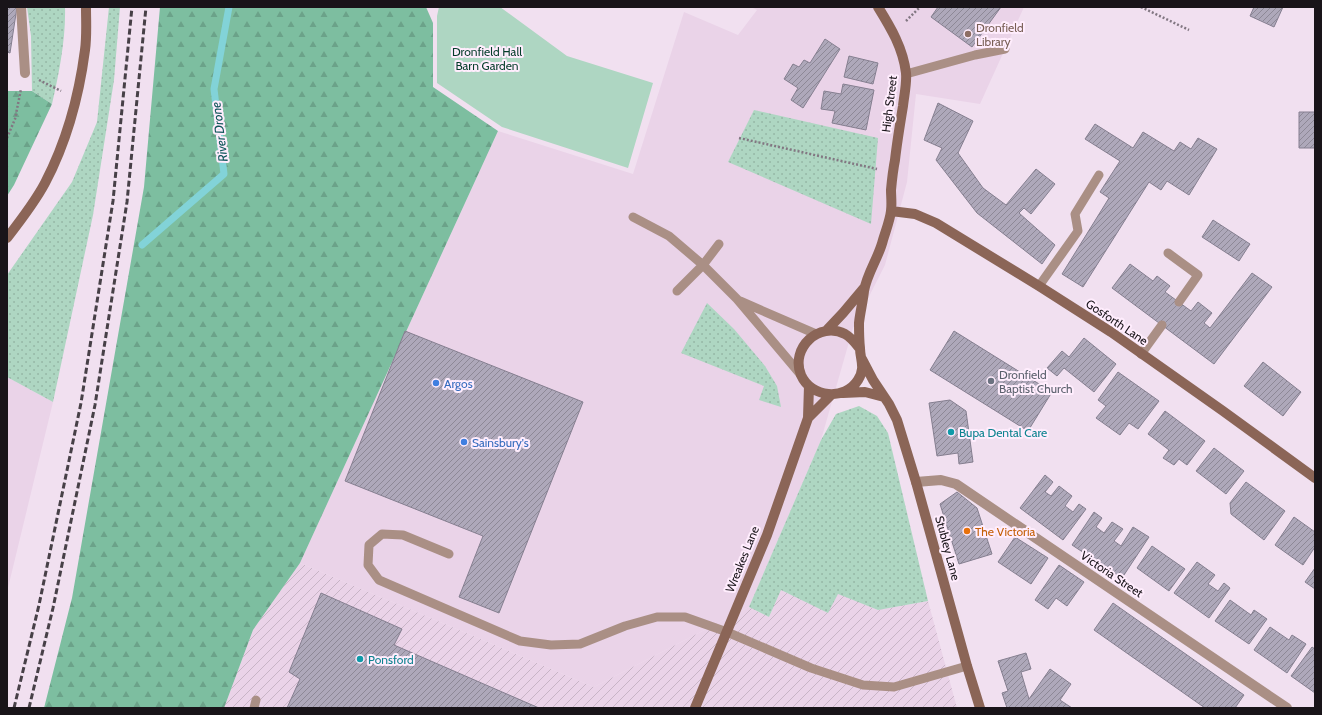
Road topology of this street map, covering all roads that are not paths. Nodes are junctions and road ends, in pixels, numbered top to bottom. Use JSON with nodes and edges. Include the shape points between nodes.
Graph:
{"nodes":[{"id":1,"x":21,"y":7,"type":"edge"},
{"id":2,"x":86,"y":7,"type":"edge"},
{"id":3,"x":878,"y":7,"type":"edge"},
{"id":4,"x":1005,"y":49,"type":"dead end"},
{"id":5,"x":25,"y":73,"type":"road end"},
{"id":6,"x":906,"y":74,"type":"junction"},
{"id":7,"x":1099,"y":175,"type":"dead end"},
{"id":8,"x":891,"y":211,"type":"junction"},
{"id":9,"x":633,"y":217,"type":"dead end"},
{"id":10,"x":7,"y":238,"type":"edge"},
{"id":11,"x":719,"y":244,"type":"dead end"},
{"id":12,"x":1168,"y":253,"type":"dead end"},
{"id":13,"x":703,"y":265,"type":"junction"},
{"id":14,"x":1039,"y":286,"type":"junction"},
{"id":15,"x":865,"y":287,"type":"junction"},
{"id":16,"x":677,"y":291,"type":"dead end"},
{"id":17,"x":737,"y":300,"type":"junction"},
{"id":18,"x":1179,"y":302,"type":"dead end"},
{"id":19,"x":1162,"y":325,"type":"dead end"},
{"id":20,"x":821,"y":332,"type":"junction"},
{"id":21,"x":861,"y":354,"type":"junction"},
{"id":22,"x":1141,"y":354,"type":"junction"},
{"id":23,"x":801,"y":375,"type":"junction"},
{"id":24,"x":809,"y":386,"type":"junction"},
{"id":25,"x":842,"y":393,"type":"junction"},
{"id":26,"x":831,"y":395,"type":"junction"},
{"id":27,"x":884,"y":397,"type":"junction"},
{"id":28,"x":808,"y":418,"type":"junction"},
{"id":29,"x":1315,"y":478,"type":"edge"},
{"id":30,"x":916,"y":482,"type":"junction"},
{"id":31,"x":449,"y":554,"type":"dead end"},
{"id":32,"x":726,"y":632,"type":"junction"},
{"id":33,"x":966,"y":666,"type":"junction"},
{"id":34,"x":695,"y":708,"type":"edge"},
{"id":35,"x":980,"y":708,"type":"edge"},
{"id":36,"x":1287,"y":708,"type":"edge"}],
"edges":[{"from":1,"to":5,"type":"street"},
{"from":2,"to":10,"type":"street","via":[[85,48],[77,98],[63,145],[45,184]]},
{"from":3,"to":6,"type":"street","name":"High Street","via":[[900,47]]},
{"from":4,"to":6,"type":"lane"},
{"from":6,"to":8,"type":"street","name":"High Street","via":[[893,172]]},
{"from":7,"to":14,"type":"lane","via":[[1075,214],[1078,231]]},
{"from":8,"to":14,"type":"street","name":"Gosforth Lane","via":[[915,214],[936,223]]},
{"from":8,"to":15,"type":"street","via":[[883,243]]},
{"from":9,"to":13,"type":"lane","via":[[669,236]]},
{"from":11,"to":13,"type":"lane"},
{"from":12,"to":18,"type":"lane","via":[[1198,275]]},
{"from":13,"to":16,"type":"lane"},
{"from":13,"to":17,"type":"lane"},
{"from":14,"to":22,"type":"street","name":"Gosforth Lane"},
{"from":15,"to":20,"type":"street","via":[[843,314]]},
{"from":15,"to":21,"type":"street","via":[[859,322]]},
{"from":17,"to":20,"type":"lane"},
{"from":17,"to":23,"type":"lane"},
{"from":19,"to":22,"type":"lane"},
{"from":20,"to":21,"type":"street","via":[[836,331],[846,334],[854,341]]},
{"from":20,"to":23,"type":"street","via":[[808,339],[802,347],[799,356]]},
{"from":21,"to":25,"type":"street","via":[[862,370],[858,380]]},
{"from":21,"to":27,"type":"street","name":"Stubley Lane"},
{"from":22,"to":29,"type":"street","name":"Gosforth Lane"},
{"from":23,"to":24,"type":"street"},
{"from":24,"to":26,"type":"street","via":[[819,393]]},
{"from":24,"to":28,"type":"street","name":"Wreakes Lane"},
{"from":25,"to":26,"type":"street"},
{"from":25,"to":27,"type":"street","via":[[865,392]]},
{"from":26,"to":28,"type":"street","name":"Wreakes Lane"},
{"from":27,"to":30,"type":"street","name":"Stubley Lane","via":[[897,420]]},
{"from":28,"to":32,"type":"street","name":"Wreakes Lane","via":[[767,535]]},
{"from":30,"to":33,"type":"street","name":"Stubley Lane"},
{"from":30,"to":36,"type":"street","name":"Victoria Street","via":[[941,480],[956,484]]},
{"from":31,"to":32,"type":"lane","via":[[403,535],[382,534],[369,545],[368,565],[379,580],[520,641],[551,645],[580,644],[625,626],[657,617],[685,617]]},
{"from":32,"to":33,"type":"lane","via":[[811,668],[863,685],[894,687]]},
{"from":32,"to":34,"type":"street","name":"Wreakes Lane"},
{"from":33,"to":35,"type":"street","name":"Stubley Lane"}]}
